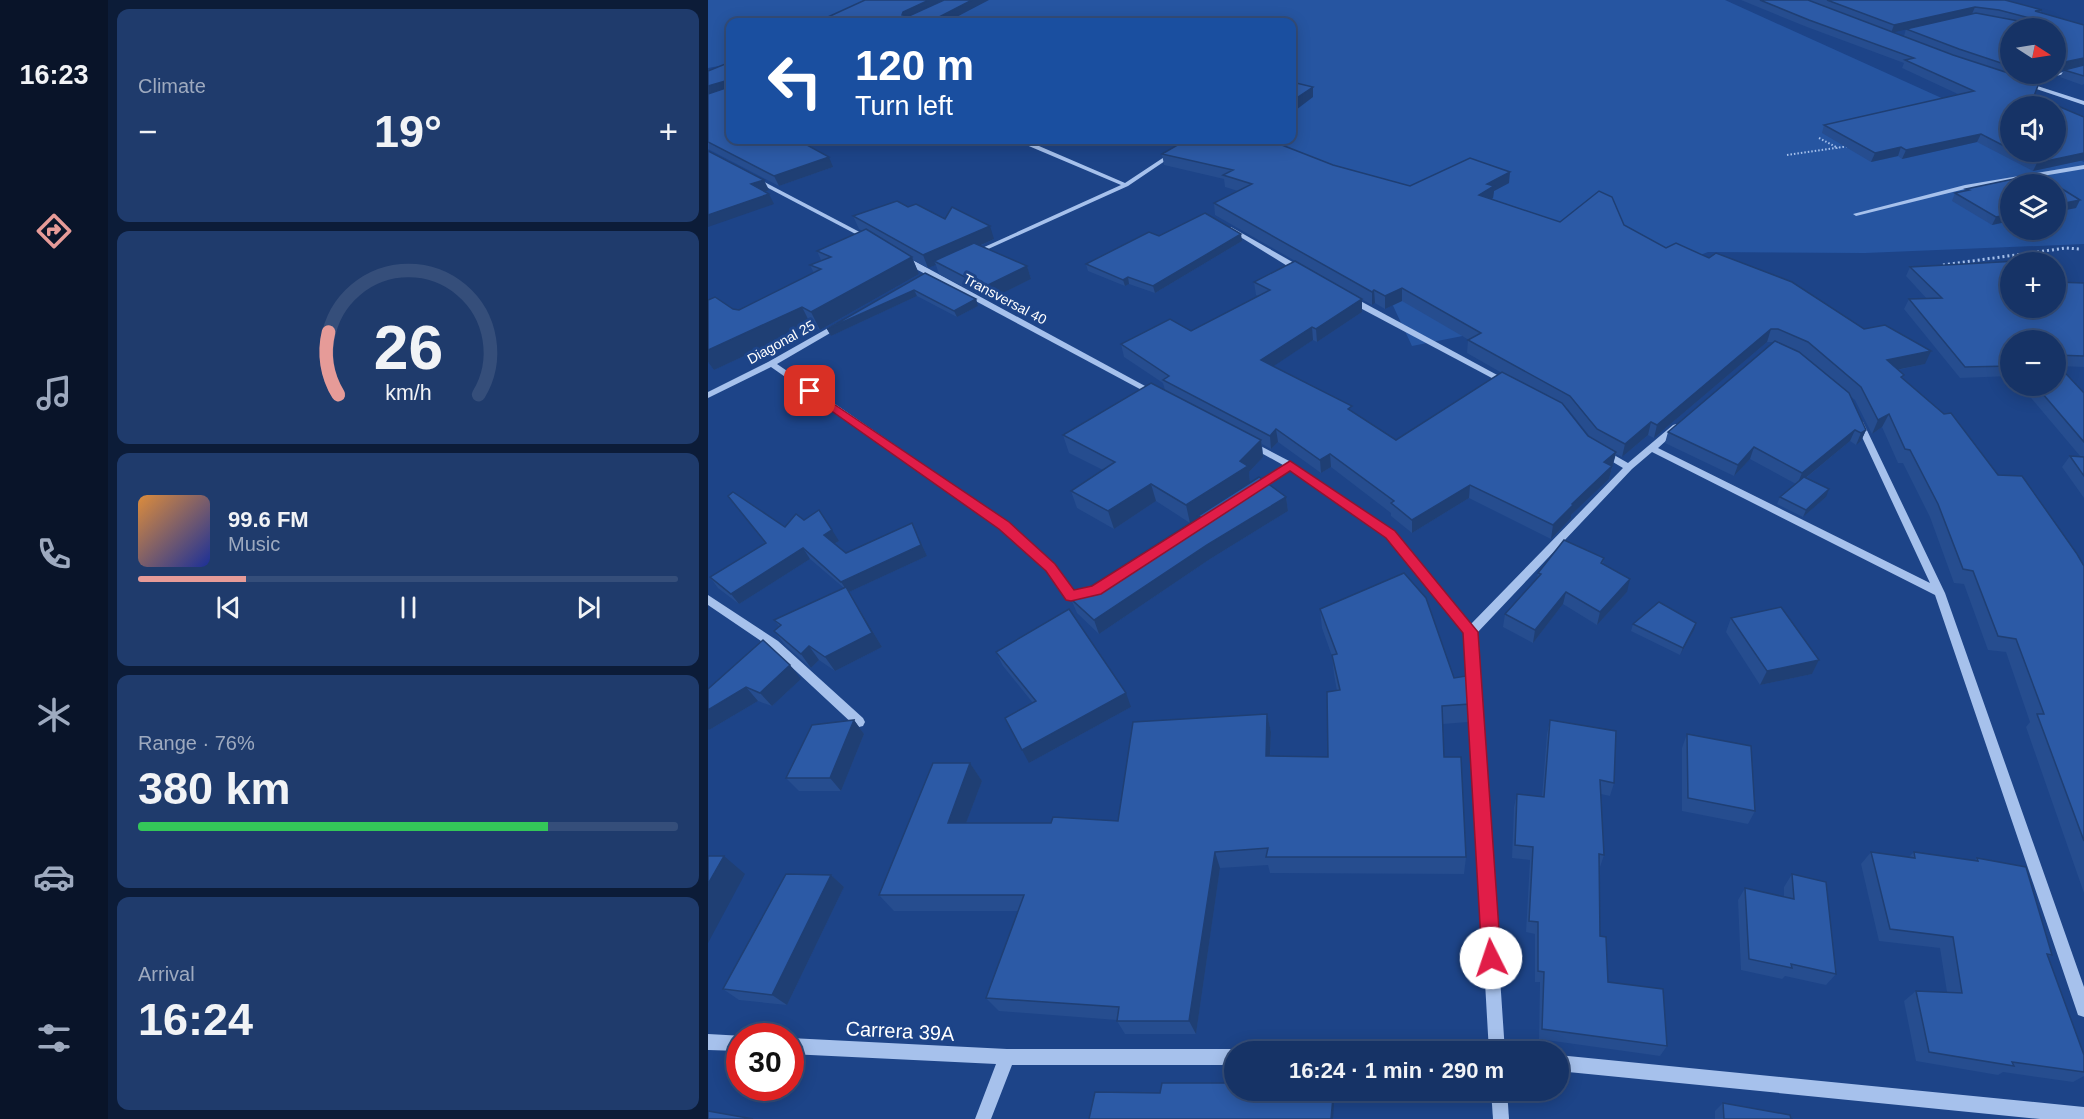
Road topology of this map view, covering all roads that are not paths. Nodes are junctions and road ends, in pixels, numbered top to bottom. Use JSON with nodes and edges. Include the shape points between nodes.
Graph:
{"nodes":[{"id":1,"x":2084,"y":68,"type":"edge"},
{"id":2,"x":2066,"y":72,"type":"edge"},
{"id":3,"x":2025,"y":84,"type":"edge"},
{"id":4,"x":2084,"y":104,"type":"edge"},
{"id":5,"x":1028,"y":144,"type":"edge"},
{"id":6,"x":1187,"y":144,"type":"edge"},
{"id":7,"x":2084,"y":167,"type":"edge"},
{"id":8,"x":750,"y":176,"type":"edge"},
{"id":9,"x":1126,"y":185,"type":"junction"},
{"id":10,"x":1856,"y":214,"type":"dead end"},
{"id":11,"x":1228,"y":227,"type":"edge"},
{"id":12,"x":874,"y":242,"type":"edge"},
{"id":13,"x":893,"y":253,"type":"edge"},
{"id":14,"x":970,"y":255,"type":"edge"},
{"id":15,"x":939,"y":269,"type":"edge"},
{"id":16,"x":928,"y":274,"type":"junction"},
{"id":17,"x":1310,"y":276,"type":"edge"},
{"id":18,"x":919,"y":280,"type":"edge"},
{"id":19,"x":1340,"y":294,"type":"edge"},
{"id":20,"x":850,"y":319,"type":"edge"},
{"id":21,"x":771,"y":364,"type":"junction"},
{"id":22,"x":1511,"y":385,"type":"edge"},
{"id":23,"x":708,"y":395,"type":"edge"},
{"id":24,"x":1162,"y":397,"type":"edge"},
{"id":25,"x":1855,"y":412,"type":"edge"},
{"id":26,"x":1685,"y":419,"type":"edge"},
{"id":27,"x":1245,"y":441,"type":"edge"},
{"id":28,"x":1651,"y":448,"type":"junction"},
{"id":29,"x":1600,"y":451,"type":"edge"},
{"id":30,"x":1290,"y":465,"type":"junction"},
{"id":31,"x":1629,"y":467,"type":"junction"},
{"id":32,"x":1242,"y":496,"type":"edge"},
{"id":33,"x":1096,"y":591,"type":"edge"},
{"id":34,"x":1940,"y":593,"type":"junction"},
{"id":35,"x":708,"y":599,"type":"edge"},
{"id":36,"x":1471,"y":632,"type":"junction"},
{"id":37,"x":859,"y":722,"type":"dead end"},
{"id":38,"x":2084,"y":1009,"type":"edge"},
{"id":39,"x":1496,"y":1041,"type":"edge"},
{"id":40,"x":708,"y":1042,"type":"edge"},
{"id":41,"x":726,"y":1043,"type":"edge"},
{"id":42,"x":804,"y":1047,"type":"edge"},
{"id":43,"x":1224,"y":1057,"type":"edge"},
{"id":44,"x":1007,"y":1058,"type":"junction"},
{"id":45,"x":1569,"y":1064,"type":"edge"},
{"id":46,"x":1500,"y":1101,"type":"edge"},
{"id":47,"x":2084,"y":1114,"type":"edge"},
{"id":48,"x":982,"y":1119,"type":"edge"},
{"id":49,"x":1501,"y":1119,"type":"edge"}],
"edges":[{"from":1,"to":2,"type":"street"},
{"from":3,"to":4,"type":"street"},
{"from":5,"to":9,"type":"street"},
{"from":6,"to":9,"type":"street"},
{"from":7,"to":10,"type":"street","via":[[1965,187]]},
{"from":8,"to":12,"type":"street"},
{"from":9,"to":14,"type":"street"},
{"from":11,"to":17,"type":"street"},
{"from":13,"to":16,"type":"street","name":"Transversal 40"},
{"from":15,"to":16,"type":"street"},
{"from":16,"to":18,"type":"street"},
{"from":16,"to":24,"type":"street","name":"Transversal 40"},
{"from":19,"to":22,"type":"street"},
{"from":20,"to":21,"type":"street","name":"Diagonal 25"},
{"from":21,"to":23,"type":"street","name":"Diagonal 25"},
{"from":21,"to":33,"type":"street","via":[[1004,525],[1050,567],[1071,596]]},
{"from":25,"to":34,"type":"street"},
{"from":26,"to":28,"type":"street"},
{"from":27,"to":30,"type":"street"},
{"from":28,"to":31,"type":"street"},
{"from":28,"to":34,"type":"street"},
{"from":29,"to":31,"type":"street"},
{"from":30,"to":32,"type":"street"},
{"from":30,"to":36,"type":"street","via":[[1390,534]]},
{"from":31,"to":36,"type":"street"},
{"from":34,"to":38,"type":"street"},
{"from":35,"to":37,"type":"street","via":[[774,644]]},
{"from":36,"to":39,"type":"street"},
{"from":40,"to":41,"type":"street"},
{"from":42,"to":44,"type":"street","name":"Carrera 39A"},
{"from":43,"to":44,"type":"street","name":"Carrera 39A"},
{"from":44,"to":48,"type":"street"},
{"from":45,"to":47,"type":"street"},
{"from":46,"to":49,"type":"street"}]}
